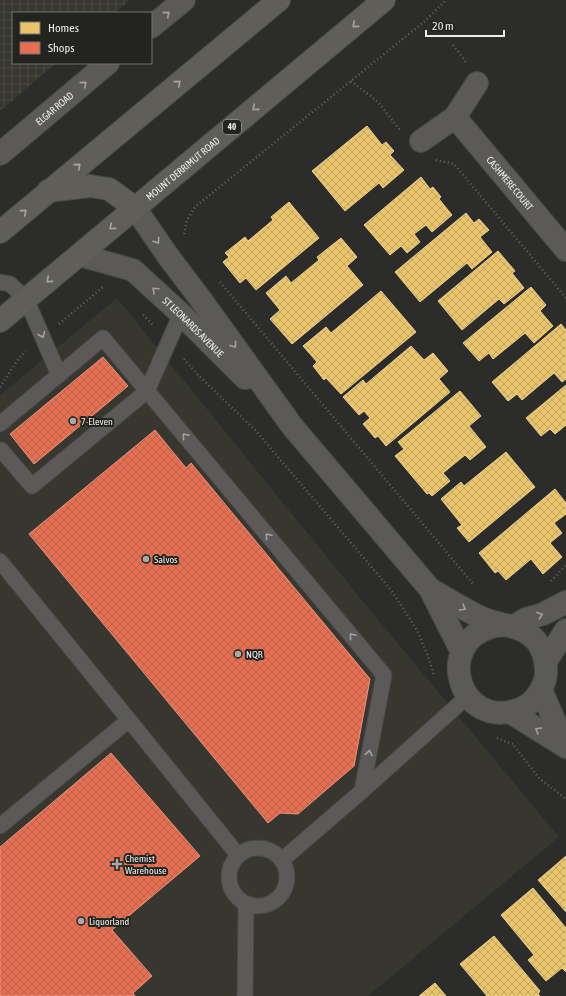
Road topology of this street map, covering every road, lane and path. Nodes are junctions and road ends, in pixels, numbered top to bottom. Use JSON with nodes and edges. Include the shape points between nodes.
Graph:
{"nodes":[{"id":1,"x":184,"y":0,"type":"edge"},
{"id":2,"x":279,"y":0,"type":"edge"},
{"id":3,"x":384,"y":0,"type":"edge"},
{"id":4,"x":446,"y":0,"type":"edge"},
{"id":5,"x":152,"y":26,"type":"edge"},
{"id":6,"x":453,"y":45,"type":"dead end"},
{"id":7,"x":466,"y":62,"type":"dead end"},
{"id":8,"x":107,"y":64,"type":"edge"},
{"id":9,"x":351,"y":82,"type":"junction"},
{"id":10,"x":477,"y":83,"type":"dead end"},
{"id":11,"x":455,"y":117,"type":"junction"},
{"id":12,"x":412,"y":137,"type":"joint"},
{"id":13,"x":0,"y":154,"type":"edge"},
{"id":14,"x":435,"y":160,"type":"dead end"},
{"id":15,"x":48,"y":191,"type":"junction"},
{"id":16,"x":135,"y":208,"type":"junction"},
{"id":17,"x":0,"y":232,"type":"edge"},
{"id":18,"x":566,"y":250,"type":"edge"},
{"id":19,"x":79,"y":255,"type":"junction"},
{"id":20,"x":168,"y":256,"type":"junction"},
{"id":21,"x":219,"y":280,"type":"dead end"},
{"id":22,"x":0,"y":282,"type":"edge"},
{"id":23,"x":566,"y":298,"type":"edge"},
{"id":24,"x":26,"y":299,"type":"junction"},
{"id":25,"x":138,"y":310,"type":"dead end"},
{"id":26,"x":181,"y":314,"type":"junction"},
{"id":27,"x":0,"y":321,"type":"edge"},
{"id":28,"x":169,"y":342,"type":"junction"},
{"id":29,"x":58,"y":375,"type":"junction"},
{"id":30,"x":148,"y":391,"type":"junction"},
{"id":31,"x":0,"y":424,"type":"edge"},
{"id":32,"x":292,"y":426,"type":"junction"},
{"id":33,"x":0,"y":450,"type":"edge"},
{"id":34,"x":0,"y":561,"type":"edge"},
{"id":35,"x":475,"y":586,"type":"dead end"},
{"id":36,"x":430,"y":589,"type":"junction"},
{"id":37,"x":566,"y":602,"type":"edge"},
{"id":38,"x":510,"y":626,"type":"junction"},
{"id":39,"x":566,"y":630,"type":"edge"},
{"id":40,"x":462,"y":652,"type":"junction"},
{"id":41,"x":546,"y":661,"type":"junction"},
{"id":42,"x":434,"y":678,"type":"dead end"},
{"id":43,"x":542,"y":690,"type":"junction"},
{"id":44,"x":468,"y":696,"type":"junction"},
{"id":45,"x":510,"y":712,"type":"junction"},
{"id":46,"x":129,"y":720,"type":"junction"},
{"id":47,"x":532,"y":726,"type":"junction"},
{"id":48,"x":495,"y":737,"type":"dead end"},
{"id":49,"x":514,"y":746,"type":"junction"},
{"id":50,"x":566,"y":747,"type":"edge"},
{"id":51,"x":362,"y":791,"type":"junction"},
{"id":52,"x":566,"y":799,"type":"edge"},
{"id":53,"x":0,"y":826,"type":"edge"},
{"id":54,"x":238,"y":855,"type":"junction"},
{"id":55,"x":282,"y":860,"type":"junction"},
{"id":56,"x":246,"y":904,"type":"junction"},
{"id":57,"x":245,"y":996,"type":"edge"}],
"edges":[{"from":5,"to":1,"type":"street","one_way":true},
{"from":15,"to":2,"type":"main road","one_way":true},
{"from":3,"to":16,"type":"main road","name":"MOUNT DERRIMUT ROAD","number":"40","one_way":true},
{"from":4,"to":9,"type":"path","via":[[425,21]]},
{"from":6,"to":7,"type":"path"},
{"from":13,"to":8,"type":"street","name":"ELGAR ROAD","one_way":true},
{"from":9,"to":12,"type":"path","via":[[378,102]]},
{"from":9,"to":20,"type":"path","via":[[195,207],[186,220],[182,250]]},
{"from":10,"to":11,"type":"street"},
{"from":11,"to":12,"type":"street"},
{"from":11,"to":18,"type":"street","name":"CASHMERE COURT"},
{"from":14,"to":23,"type":"path","via":[[454,164]]},
{"from":15,"to":16,"type":"main road","via":[[90,186],[109,189]]},
{"from":17,"to":15,"type":"main road","one_way":true},
{"from":16,"to":19,"type":"main road","name":"MOUNT DERRIMUT ROAD","number":"40","one_way":true},
{"from":16,"to":20,"type":"street","name":"ST LEONARDS AVENUE","one_way":true},
{"from":19,"to":24,"type":"main road","name":"MOUNT DERRIMUT ROAD","number":"40","one_way":true},
{"from":26,"to":19,"type":"street","name":"ST LEONARDS AVENUE","one_way":true,"via":[[133,270]]},
{"from":20,"to":32,"type":"street","name":"ST LEONARDS AVENUE","one_way":true},
{"from":21,"to":35,"type":"path"},
{"from":22,"to":24,"type":"lane","via":[[10,284]]},
{"from":24,"to":27,"type":"main road","name":"MOUNT DERRIMUT ROAD","number":"40"},
{"from":24,"to":29,"type":"lane","one_way":true},
{"from":25,"to":28,"type":"path"},
{"from":26,"to":28,"type":"lane"},
{"from":26,"to":32,"type":"street","name":"ST LEONARDS AVENUE"},
{"from":28,"to":30,"type":"lane"},
{"from":28,"to":42,"type":"path","via":[[198,375],[255,430],[391,590],[416,630],[428,656]]},
{"from":29,"to":30,"type":"lane","via":[[103,338]]},
{"from":29,"to":31,"type":"lane"},
{"from":30,"to":33,"type":"lane","via":[[32,486]]},
{"from":51,"to":30,"type":"lane","one_way":true,"via":[[384,675]]},
{"from":32,"to":36,"type":"street","name":"ST LEONARDS AVENUE"},
{"from":34,"to":46,"type":"lane"},
{"from":36,"to":38,"type":"street","name":"ST LEONARDS AVENUE","one_way":true,"via":[[481,618]]},
{"from":36,"to":40,"type":"street","name":"ST LEONARDS AVENUE"},
{"from":38,"to":37,"type":"street","one_way":true},
{"from":38,"to":40,"type":"street","via":[[493,626],[480,631],[469,640]]},
{"from":38,"to":41,"type":"street","via":[[524,631],[534,639]]},
{"from":39,"to":41,"type":"street"},
{"from":40,"to":44,"type":"street","via":[[458,665],[459,679]]},
{"from":41,"to":43,"type":"street","via":[[546,676]]},
{"from":43,"to":45,"type":"street","via":[[523,708]]},
{"from":43,"to":50,"type":"street"},
{"from":44,"to":45,"type":"street","via":[[472,702],[484,709],[496,713]]},
{"from":44,"to":51,"type":"lane"},
{"from":45,"to":47,"type":"street"},
{"from":46,"to":53,"type":"lane"},
{"from":46,"to":54,"type":"lane"},
{"from":47,"to":49,"type":"path"},
{"from":50,"to":47,"type":"street","one_way":true},
{"from":48,"to":49,"type":"path"},
{"from":49,"to":52,"type":"path","via":[[539,778]]},
{"from":51,"to":55,"type":"lane"},
{"from":54,"to":55,"type":"lane","via":[[252,848],[262,847]]},
{"from":54,"to":56,"type":"lane","via":[[228,873],[229,882],[232,891]]},
{"from":55,"to":56,"type":"lane","via":[[288,874],[283,894],[276,901],[266,905]]},
{"from":56,"to":57,"type":"lane"}]}
